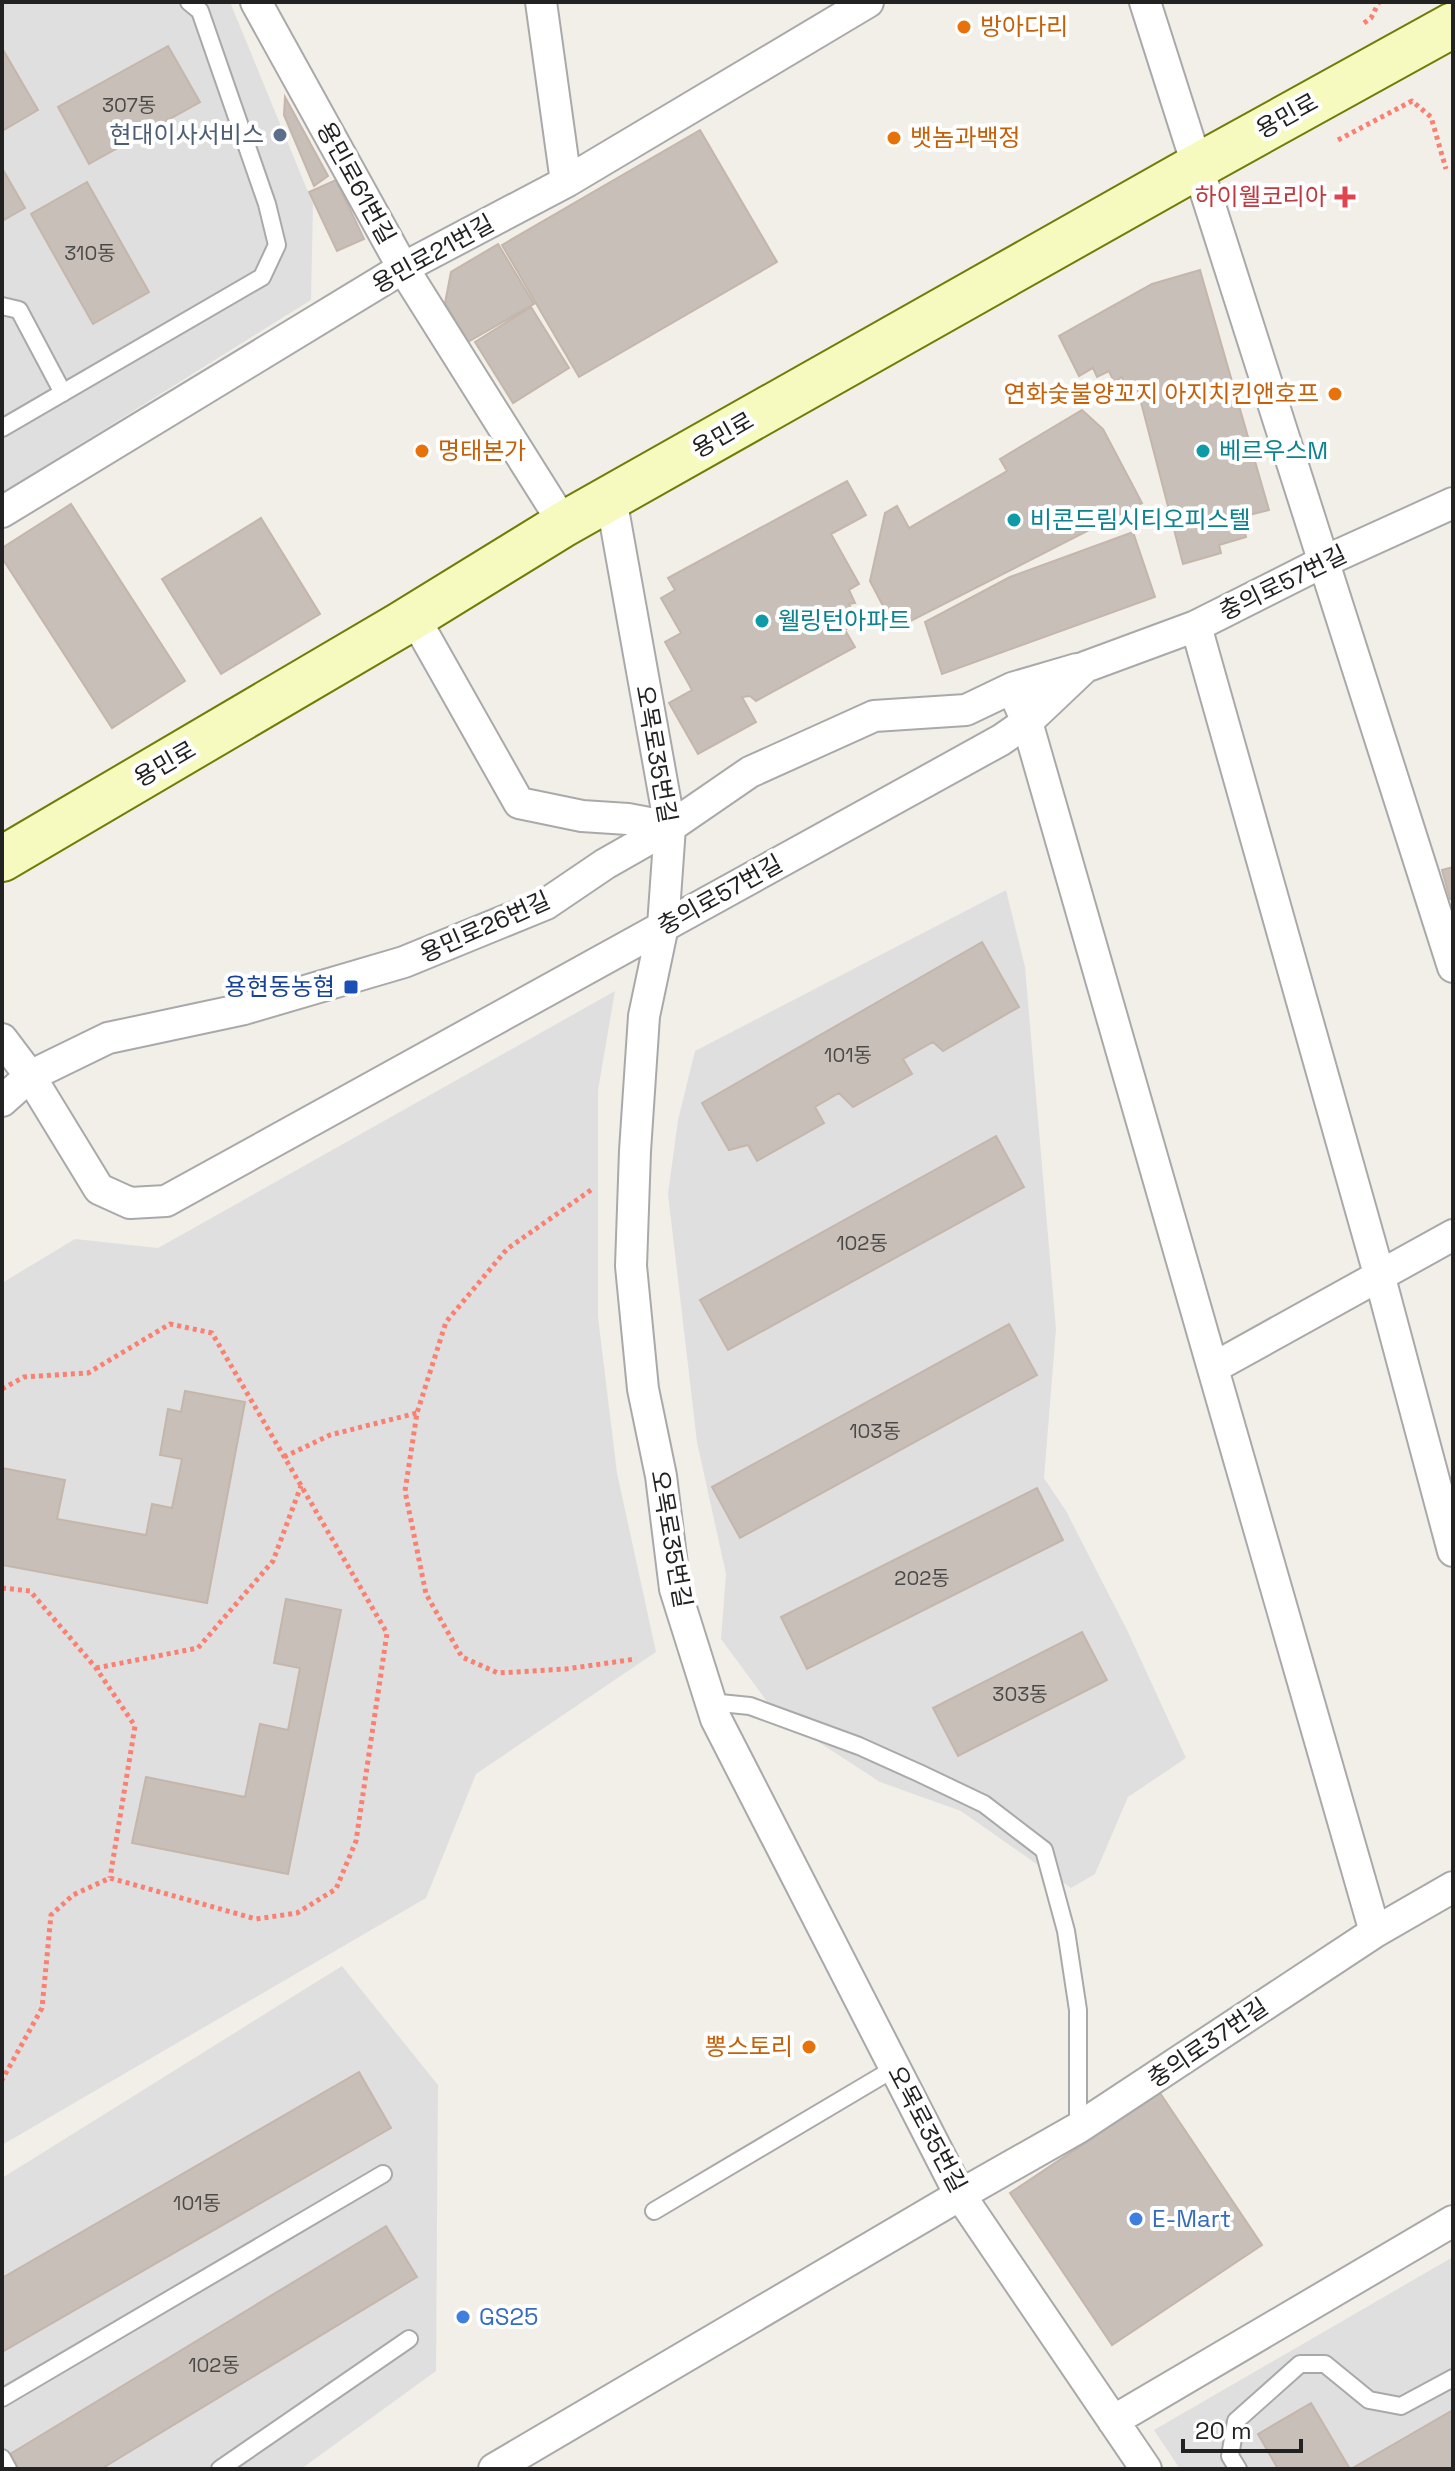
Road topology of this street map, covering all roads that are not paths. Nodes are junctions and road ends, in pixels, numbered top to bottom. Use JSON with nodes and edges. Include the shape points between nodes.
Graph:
{"nodes":[{"id":1,"x":189,"y":2,"type":"edge"},
{"id":2,"x":256,"y":2,"type":"edge"},
{"id":3,"x":541,"y":2,"type":"edge"},
{"id":4,"x":868,"y":2,"type":"edge"},
{"id":5,"x":1145,"y":2,"type":"edge"},
{"id":6,"x":1453,"y":25,"type":"edge"},
{"id":7,"x":1198,"y":166,"type":"junction"},
{"id":8,"x":566,"y":182,"type":"junction"},
{"id":9,"x":403,"y":268,"type":"junction"},
{"id":10,"x":2,"y":306,"type":"edge"},
{"id":11,"x":63,"y":393,"type":"junction"},
{"id":12,"x":2,"y":428,"type":"edge"},
{"id":13,"x":611,"y":498,"type":"junction"},
{"id":14,"x":1453,"y":503,"type":"edge"},
{"id":15,"x":2,"y":512,"type":"edge"},
{"id":16,"x":564,"y":524,"type":"junction"},
{"id":17,"x":1323,"y":562,"type":"junction"},
{"id":18,"x":414,"y":617,"type":"junction"},
{"id":19,"x":1196,"y":626,"type":"junction"},
{"id":20,"x":1085,"y":667,"type":"junction"},
{"id":21,"x":1012,"y":688,"type":"junction"},
{"id":22,"x":1027,"y":722,"type":"junction"},
{"id":23,"x":670,"y":827,"type":"junction"},
{"id":24,"x":2,"y":859,"type":"edge"},
{"id":25,"x":663,"y":926,"type":"junction"},
{"id":26,"x":1452,"y":957,"type":"edge"},
{"id":27,"x":2,"y":1039,"type":"edge"},
{"id":28,"x":30,"y":1076,"type":"junction"},
{"id":29,"x":2,"y":1101,"type":"edge"},
{"id":30,"x":1453,"y":1235,"type":"edge"},
{"id":31,"x":1379,"y":1274,"type":"junction"},
{"id":32,"x":1213,"y":1368,"type":"junction"},
{"id":33,"x":1453,"y":1551,"type":"edge"},
{"id":34,"x":710,"y":1702,"type":"junction"},
{"id":35,"x":1453,"y":1887,"type":"edge"},
{"id":36,"x":1375,"y":1932,"type":"junction"},
{"id":37,"x":895,"y":2068,"type":"junction"},
{"id":38,"x":1078,"y":2128,"type":"junction"},
{"id":39,"x":383,"y":2174,"type":"dead end"},
{"id":40,"x":960,"y":2195,"type":"junction"},
{"id":41,"x":654,"y":2211,"type":"dead end"},
{"id":42,"x":1453,"y":2221,"type":"edge"},
{"id":43,"x":409,"y":2339,"type":"dead end"},
{"id":44,"x":1453,"y":2378,"type":"edge"},
{"id":45,"x":2,"y":2398,"type":"edge"},
{"id":46,"x":1113,"y":2421,"type":"junction"},
{"id":47,"x":2,"y":2458,"type":"edge"},
{"id":48,"x":502,"y":2467,"type":"edge"},
{"id":49,"x":8,"y":2469,"type":"edge"},
{"id":50,"x":220,"y":2469,"type":"edge"},
{"id":51,"x":1146,"y":2469,"type":"edge"},
{"id":52,"x":1238,"y":2469,"type":"edge"}],
"edges":[{"from":1,"to":11,"type":"lane","via":[[200,11],[277,245],[262,277]]},
{"from":2,"to":9,"type":"street","name":"용민로61번길"},
{"from":3,"to":8,"type":"street"},
{"from":4,"to":8,"type":"street","name":"용민로21번길"},
{"from":5,"to":7,"type":"street"},
{"from":6,"to":7,"type":"street","name":"용민로"},
{"from":7,"to":13,"type":"street","name":"용민로"},
{"from":7,"to":17,"type":"street"},
{"from":8,"to":9,"type":"street","name":"용민로21번길"},
{"from":9,"to":15,"type":"street","name":"용민로21번길"},
{"from":9,"to":16,"type":"street","name":"용민로61번길"},
{"from":10,"to":11,"type":"lane","via":[[19,310]]},
{"from":11,"to":12,"type":"lane"},
{"from":13,"to":16,"type":"street","name":"용민로"},
{"from":13,"to":23,"type":"street","name":"오목로35번길"},
{"from":14,"to":17,"type":"street","name":"충의로57번길"},
{"from":16,"to":18,"type":"street","name":"용민로"},
{"from":17,"to":19,"type":"street","name":"충의로57번길"},
{"from":17,"to":26,"type":"street"},
{"from":18,"to":23,"type":"street","via":[[519,803]]},
{"from":18,"to":24,"type":"street","name":"용민로"},
{"from":19,"to":20,"type":"street","name":"충의로57번길"},
{"from":19,"to":31,"type":"street"},
{"from":20,"to":21,"type":"street","name":"용민로26번길"},
{"from":20,"to":22,"type":"street","name":"충의로57번길"},
{"from":21,"to":22,"type":"street"},
{"from":21,"to":23,"type":"street","name":"용민로26번길","via":[[966,710],[874,716],[750,772]]},
{"from":22,"to":25,"type":"street","name":"충의로57번길"},
{"from":22,"to":32,"type":"street"},
{"from":23,"to":25,"type":"street","name":"오목로35번길"},
{"from":23,"to":28,"type":"street","name":"용민로26번길","via":[[546,904],[404,962],[244,1009],[108,1038]]},
{"from":25,"to":28,"type":"street","name":"충의로57번길","via":[[166,1201],[130,1203],[99,1189]]},
{"from":25,"to":34,"type":"street","name":"오목로35번길","via":[[644,1016],[631,1266],[643,1389],[661,1476],[675,1589]]},
{"from":27,"to":28,"type":"street","name":"충의로57번길"},
{"from":28,"to":29,"type":"street","name":"용민로26번길"},
{"from":30,"to":31,"type":"street"},
{"from":31,"to":32,"type":"street"},
{"from":31,"to":33,"type":"street"},
{"from":32,"to":36,"type":"street"},
{"from":34,"to":37,"type":"street","name":"오목로35번길"},
{"from":34,"to":38,"type":"lane","via":[[750,1706],[859,1746],[984,1804],[1044,1850],[1066,1931],[1078,2010]]},
{"from":35,"to":36,"type":"street","name":"충의로37번길"},
{"from":36,"to":38,"type":"street","name":"충의로37번길"},
{"from":37,"to":40,"type":"street","name":"오목로35번길"},
{"from":37,"to":41,"type":"lane"},
{"from":38,"to":40,"type":"street","name":"충의로37번길"},
{"from":39,"to":45,"type":"lane"},
{"from":40,"to":46,"type":"street","name":"오목로35번길"},
{"from":40,"to":48,"type":"street","name":"충의로37번길"},
{"from":42,"to":46,"type":"street"},
{"from":43,"to":50,"type":"lane"},
{"from":44,"to":52,"type":"lane","via":[[1401,2406],[1369,2400],[1325,2364],[1300,2364],[1236,2421],[1230,2456]]},
{"from":46,"to":51,"type":"street","name":"오목로35번길"},
{"from":47,"to":49,"type":"lane"}]}
